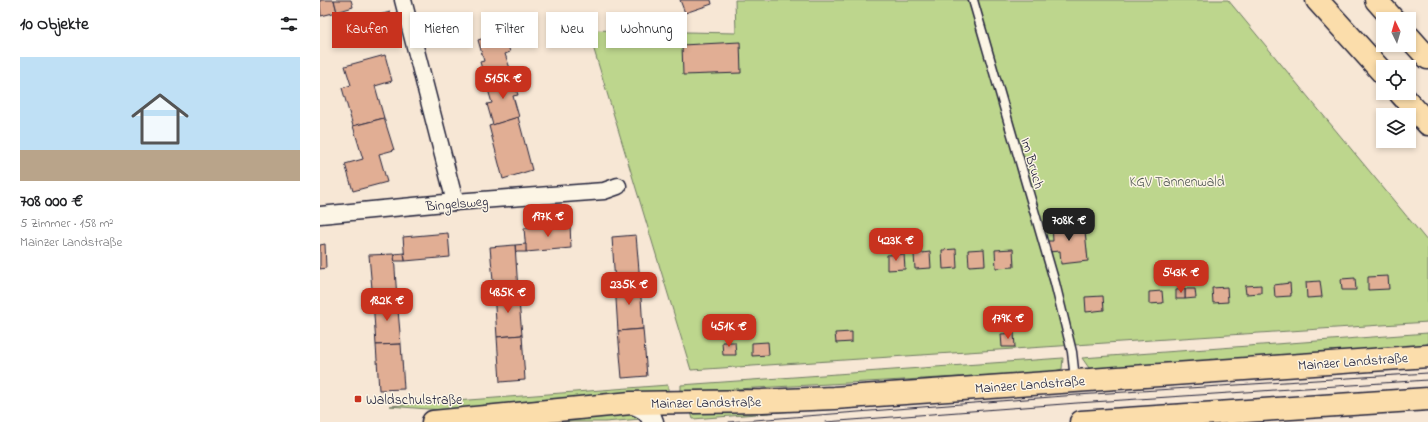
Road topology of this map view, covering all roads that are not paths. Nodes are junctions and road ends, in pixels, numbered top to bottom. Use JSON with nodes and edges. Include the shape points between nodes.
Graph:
{"nodes":[{"id":1,"x":402,"y":0,"type":"edge"},
{"id":2,"x":973,"y":0,"type":"edge"},
{"id":3,"x":1316,"y":0,"type":"edge"},
{"id":4,"x":1376,"y":0,"type":"edge"},
{"id":5,"x":1387,"y":12,"type":"edge"},
{"id":6,"x":1416,"y":45,"type":"edge"},
{"id":7,"x":1428,"y":58,"type":"edge"},
{"id":8,"x":1376,"y":65,"type":"edge"},
{"id":9,"x":1406,"y":100,"type":"edge"},
{"id":10,"x":1428,"y":124,"type":"edge"},
{"id":11,"x":618,"y":186,"type":"dead end"},
{"id":12,"x":455,"y":202,"type":"junction"},
{"id":13,"x":320,"y":215,"type":"edge"},
{"id":14,"x":1428,"y":356,"type":"edge"},
{"id":15,"x":1075,"y":381,"type":"junction"},
{"id":16,"x":1428,"y":399,"type":"edge"},
{"id":17,"x":631,"y":403,"type":"junction"},
{"id":18,"x":433,"y":422,"type":"edge"},
{"id":19,"x":653,"y":422,"type":"edge"},
{"id":20,"x":1081,"y":422,"type":"edge"}],
"edges":[{"from":1,"to":12,"type":"street"},
{"from":2,"to":15,"type":"lane","name":"Im Bruch","via":[[1055,283],[1072,352]]},
{"from":3,"to":8,"type":"main road"},
{"from":4,"to":5,"type":"main road"},
{"from":6,"to":7,"type":"main road"},
{"from":9,"to":10,"type":"main road"},
{"from":11,"to":12,"type":"street","name":"Bingelsweg","via":[[604,192]]},
{"from":12,"to":13,"type":"street","name":"Bingelsweg"},
{"from":14,"to":15,"type":"main road","name":"Mainzer Landstraße"},
{"from":15,"to":17,"type":"main road","name":"Mainzer Landstraße","via":[[810,399]]},
{"from":16,"to":20,"type":"main road"},
{"from":17,"to":18,"type":"main road","name":"Mainzer Landstraße"},
{"from":17,"to":19,"type":"street","name":"Mainzer Landstraße","via":[[649,412]]}]}
